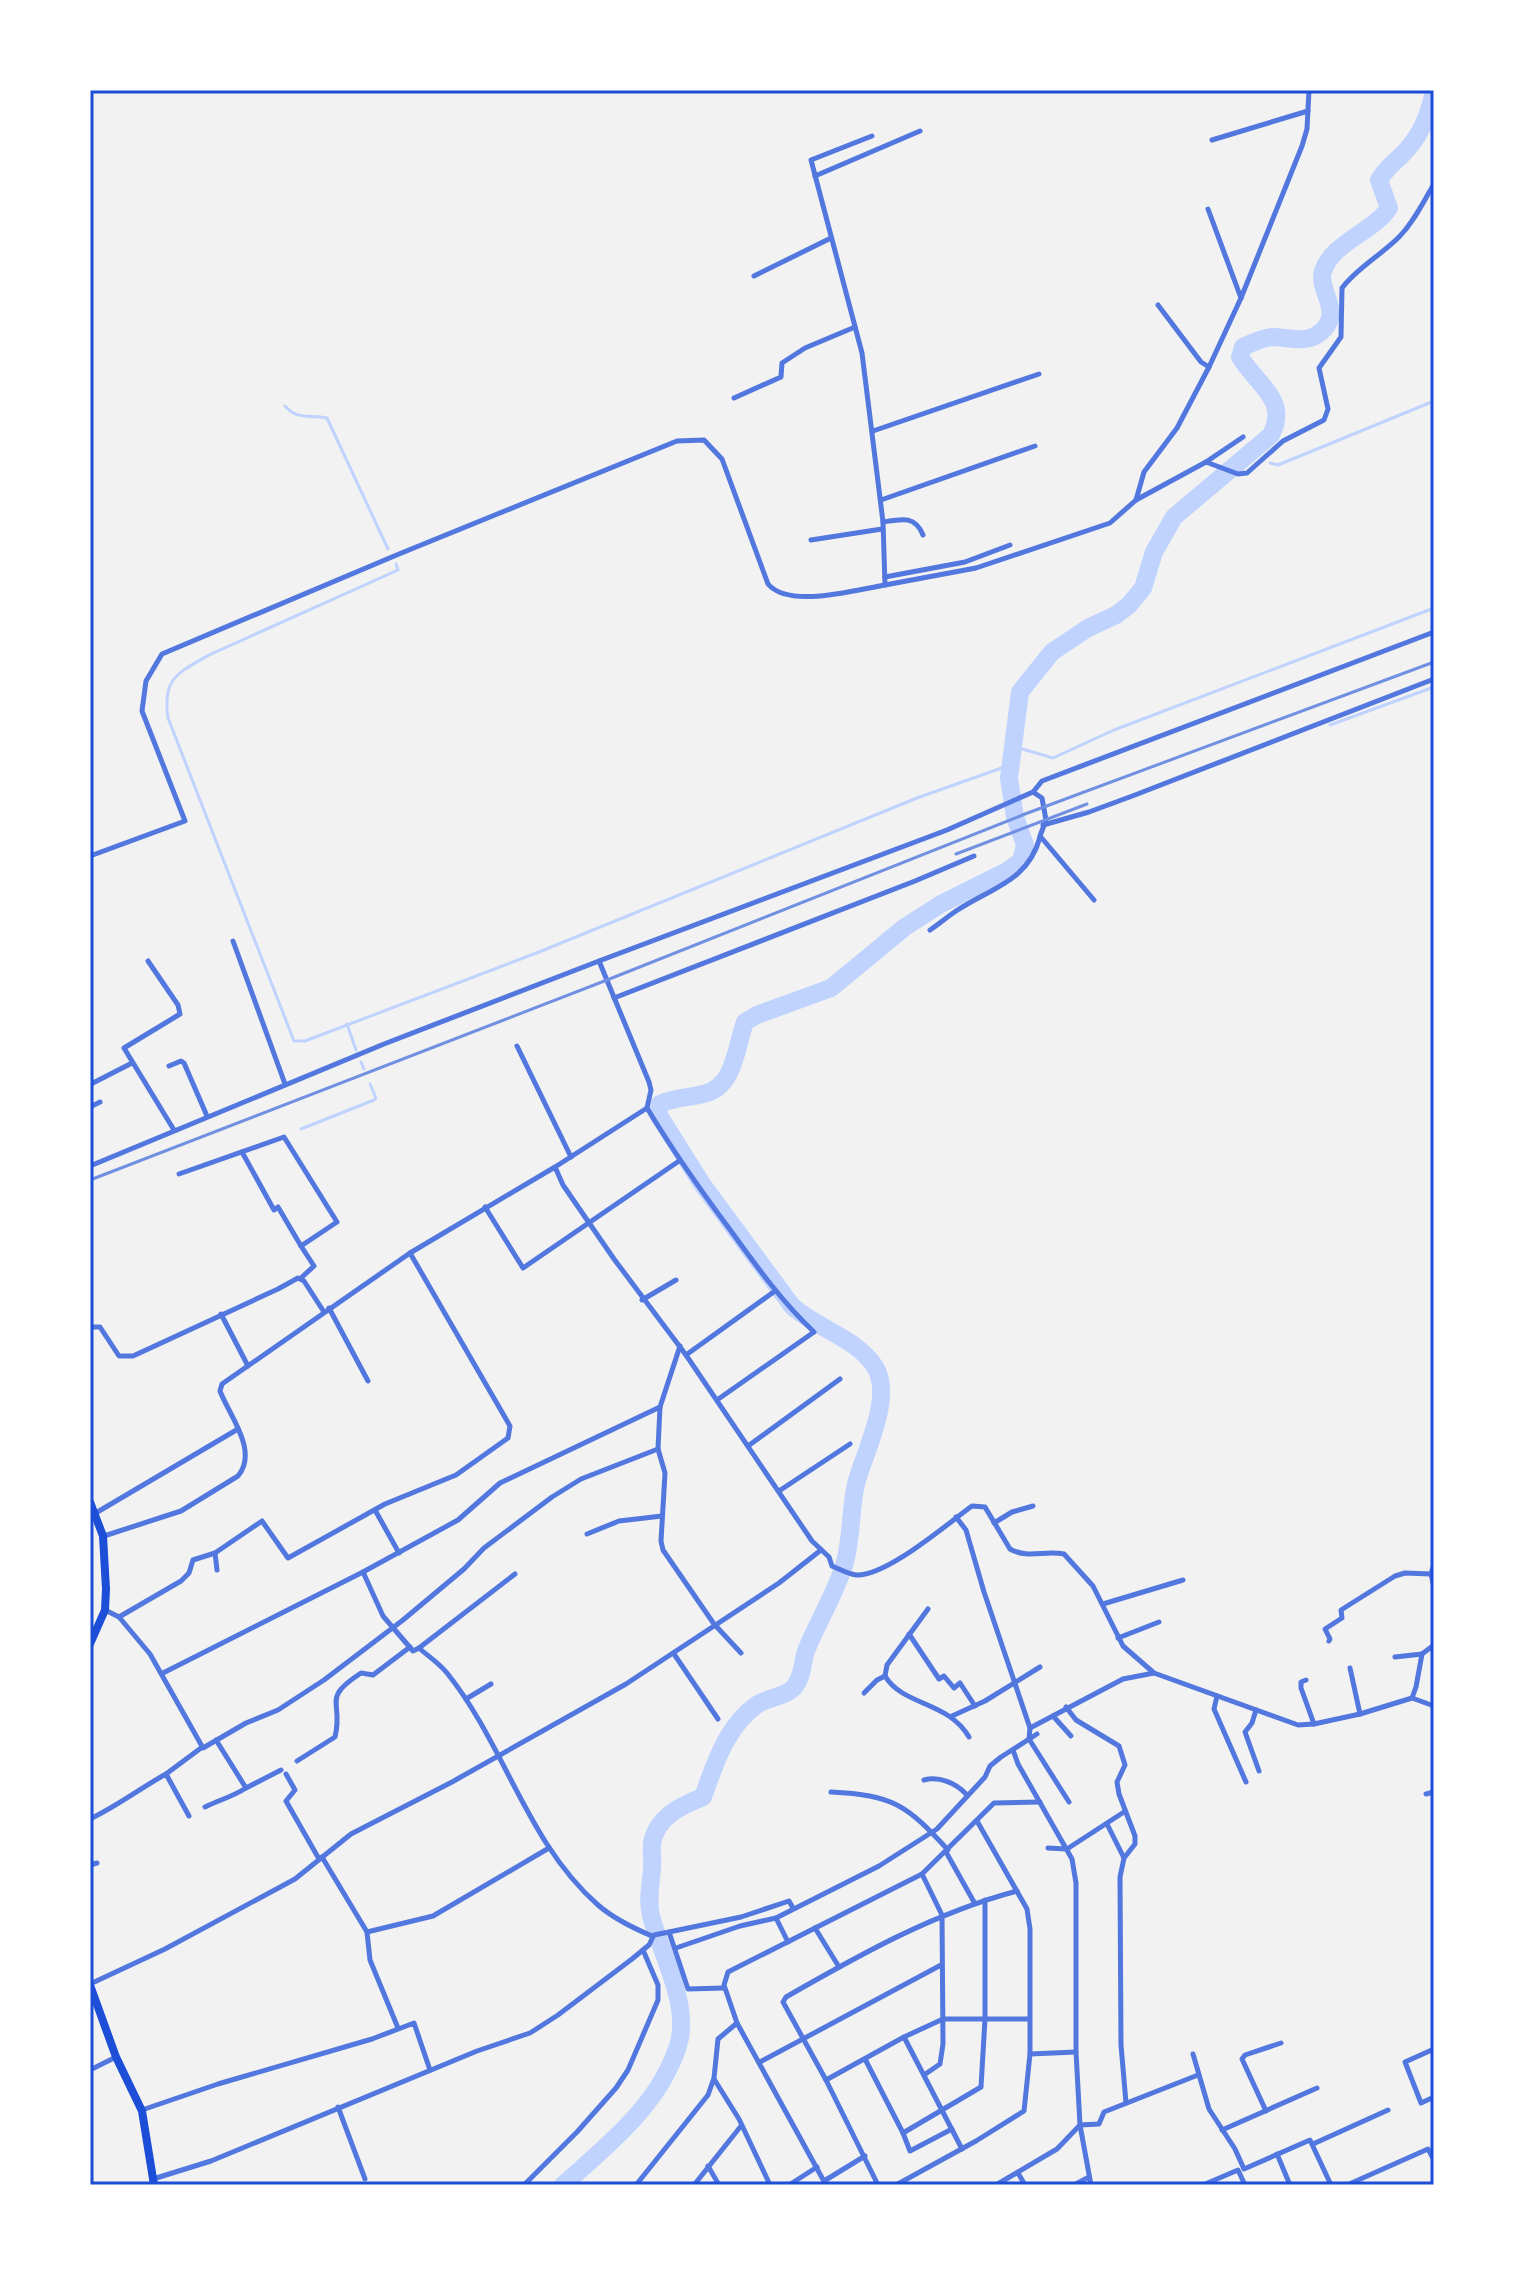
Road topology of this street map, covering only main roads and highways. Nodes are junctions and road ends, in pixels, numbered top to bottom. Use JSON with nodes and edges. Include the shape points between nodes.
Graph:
{"nodes":[{"id":1,"x":90,"y":1502,"type":"edge"},
{"id":2,"x":90,"y":1644,"type":"edge"},
{"id":3,"x":90,"y":1985,"type":"edge"},
{"id":4,"x":154,"y":2182,"type":"edge"}],
"edges":[{"from":1,"to":2,"type":"main road","via":[[103,1536],[106,1589],[105,1610]]},
{"from":3,"to":4,"type":"main road","via":[[142,2111]]}]}
